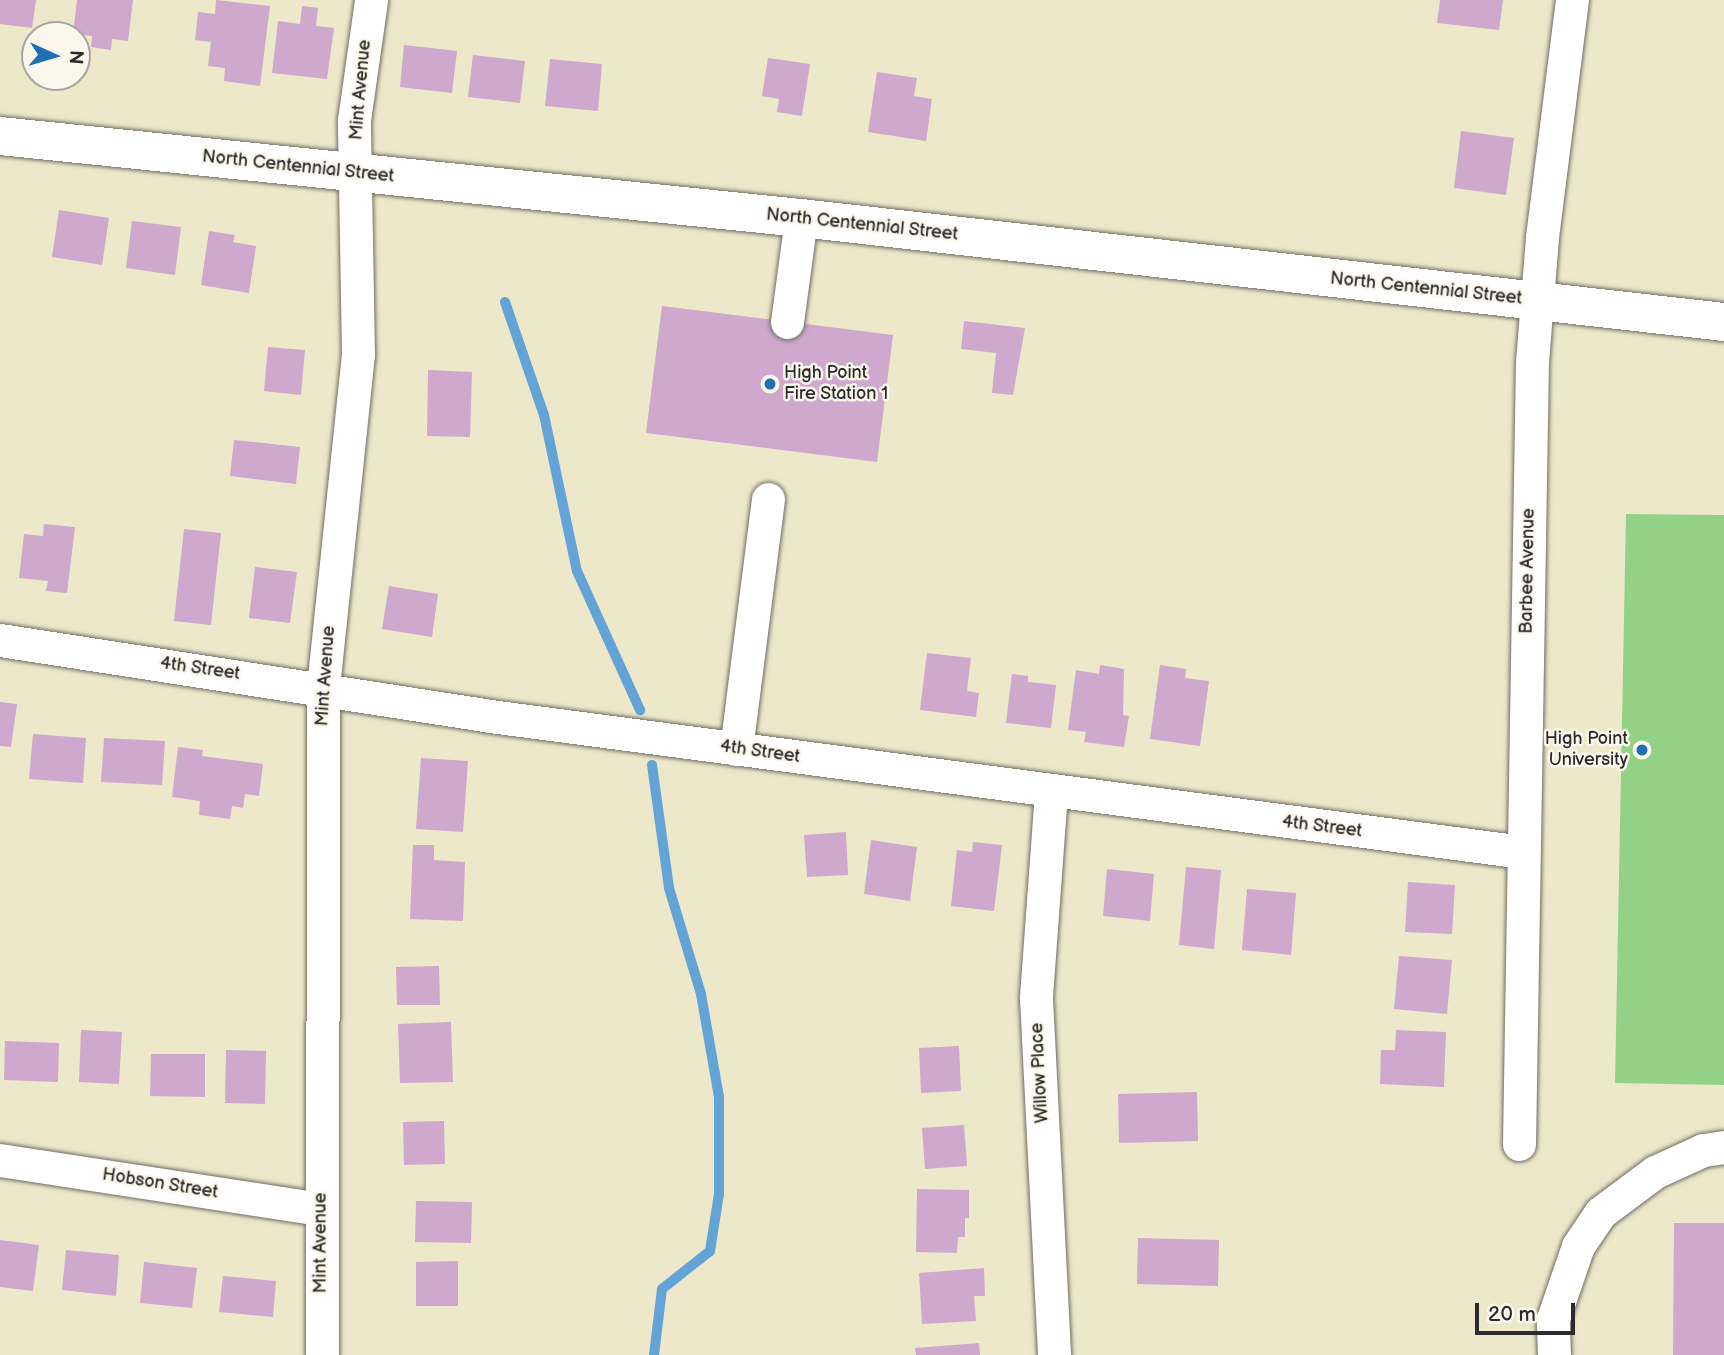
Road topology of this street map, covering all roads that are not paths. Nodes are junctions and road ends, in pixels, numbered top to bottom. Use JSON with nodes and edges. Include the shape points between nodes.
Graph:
{"nodes":[{"id":1,"x":371,"y":0,"type":"edge"},
{"id":2,"x":1572,"y":0,"type":"edge"},
{"id":3,"x":0,"y":136,"type":"edge"},
{"id":4,"x":356,"y":174,"type":"junction"},
{"id":5,"x":801,"y":218,"type":"junction"},
{"id":6,"x":1537,"y":301,"type":"junction"},
{"id":7,"x":787,"y":322,"type":"dead end"},
{"id":8,"x":1724,"y":322,"type":"edge"},
{"id":9,"x":768,"y":499,"type":"dead end"},
{"id":10,"x":0,"y":640,"type":"edge"},
{"id":11,"x":323,"y":687,"type":"junction"},
{"id":12,"x":736,"y":749,"type":"junction"},
{"id":13,"x":1051,"y":792,"type":"junction"},
{"id":14,"x":1522,"y":852,"type":"junction"},
{"id":15,"x":1519,"y":1144,"type":"dead end"},
{"id":16,"x":1724,"y":1147,"type":"edge"},
{"id":17,"x":0,"y":1160,"type":"edge"},
{"id":18,"x":321,"y":1209,"type":"junction"},
{"id":19,"x":323,"y":1355,"type":"edge"},
{"id":20,"x":1054,"y":1355,"type":"edge"},
{"id":21,"x":1555,"y":1355,"type":"edge"}],
"edges":[{"from":1,"to":4,"type":"street","name":"Mint Avenue","via":[[354,120]]},
{"from":2,"to":6,"type":"street","name":"Barbee Avenue"},
{"from":3,"to":4,"type":"main road","name":"North Centennial Street"},
{"from":4,"to":5,"type":"main road","name":"North Centennial Street"},
{"from":4,"to":11,"type":"street","name":"Mint Avenue","via":[[358,355]]},
{"from":5,"to":6,"type":"main road","name":"North Centennial Street"},
{"from":5,"to":7,"type":"street"},
{"from":6,"to":8,"type":"main road","name":"North Centennial Street"},
{"from":6,"to":14,"type":"street","name":"Barbee Avenue"},
{"from":9,"to":12,"type":"street"},
{"from":10,"to":11,"type":"street","name":"4th Street"},
{"from":11,"to":12,"type":"street","name":"4th Street"},
{"from":11,"to":18,"type":"street","name":"Mint Avenue"},
{"from":12,"to":13,"type":"street","name":"4th Street"},
{"from":13,"to":14,"type":"street","name":"4th Street"},
{"from":13,"to":20,"type":"street","name":"Willow Place","via":[[1036,998]]},
{"from":14,"to":15,"type":"street","name":"Barbee Avenue"},
{"from":16,"to":21,"type":"street","via":[[1703,1150],[1655,1172],[1600,1213],[1578,1246],[1553,1319]]},
{"from":17,"to":18,"type":"street","name":"Hobson Street"},
{"from":18,"to":19,"type":"street","name":"Mint Avenue"}]}
